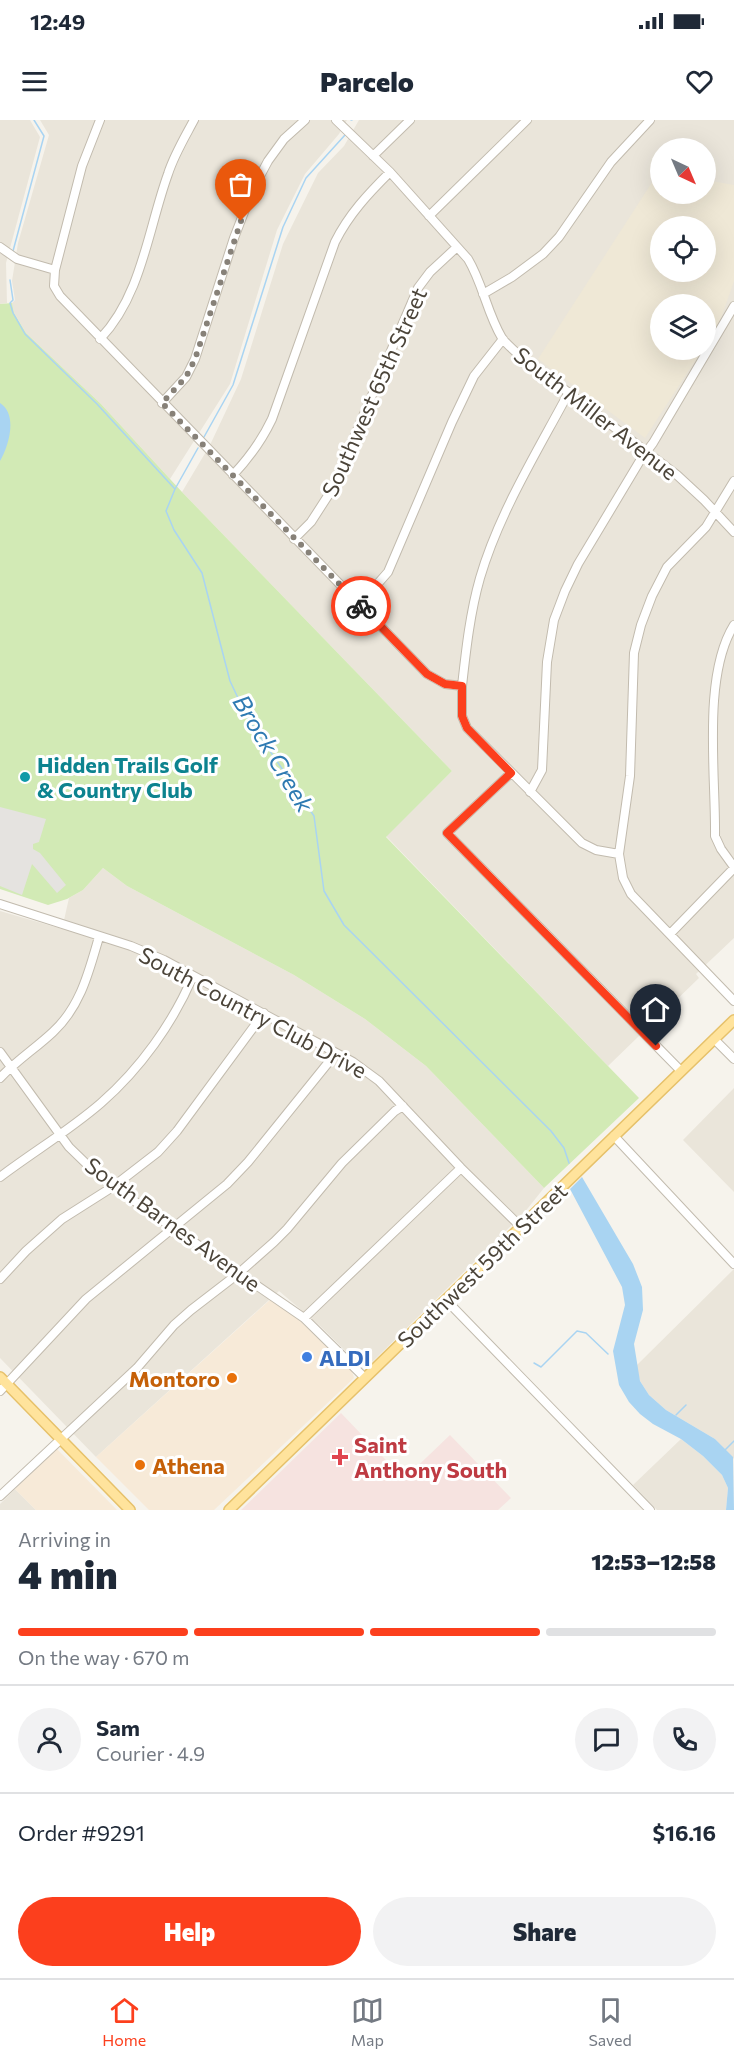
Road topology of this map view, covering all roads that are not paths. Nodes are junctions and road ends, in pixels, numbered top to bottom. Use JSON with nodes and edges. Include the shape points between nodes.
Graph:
{"nodes":[{"id":1,"x":194,"y":120,"type":"edge"},
{"id":2,"x":305,"y":120,"type":"edge"},
{"id":3,"x":336,"y":120,"type":"edge"},
{"id":4,"x":411,"y":120,"type":"edge"},
{"id":5,"x":527,"y":120,"type":"edge"},
{"id":6,"x":650,"y":120,"type":"edge"},
{"id":7,"x":98,"y":121,"type":"edge"},
{"id":8,"x":373,"y":156,"type":"junction"},
{"id":9,"x":390,"y":171,"type":"junction"},
{"id":10,"x":429,"y":216,"type":"junction"},
{"id":11,"x":0,"y":247,"type":"edge"},
{"id":12,"x":456,"y":247,"type":"junction"},
{"id":13,"x":55,"y":270,"type":"junction"},
{"id":14,"x":483,"y":294,"type":"junction"},
{"id":15,"x":734,"y":306,"type":"edge"},
{"id":16,"x":100,"y":339,"type":"junction"},
{"id":17,"x":503,"y":339,"type":"junction"},
{"id":18,"x":569,"y":393,"type":"junction"},
{"id":19,"x":162,"y":403,"type":"junction"},
{"id":20,"x":647,"y":451,"type":"junction"},
{"id":21,"x":233,"y":475,"type":"junction"},
{"id":22,"x":734,"y":481,"type":"edge"},
{"id":23,"x":714,"y":512,"type":"junction"},
{"id":24,"x":734,"y":532,"type":"edge"},
{"id":25,"x":294,"y":539,"type":"junction"},
{"id":26,"x":359,"y":604,"type":"junction"},
{"id":27,"x":734,"y":625,"type":"edge"},
{"id":28,"x":462,"y":686,"type":"junction"},
{"id":29,"x":511,"y":773,"type":"junction"},
{"id":30,"x":530,"y":792,"type":"junction"},
{"id":31,"x":619,"y":854,"type":"junction"},
{"id":32,"x":734,"y":868,"type":"edge"},
{"id":33,"x":0,"y":906,"type":"edge"},
{"id":34,"x":670,"y":934,"type":"junction"},
{"id":35,"x":99,"y":937,"type":"junction"},
{"id":36,"x":193,"y":976,"type":"junction"},
{"id":37,"x":734,"y":1001,"type":"edge"},
{"id":38,"x":264,"y":1013,"type":"junction"},
{"id":39,"x":734,"y":1020,"type":"edge"},
{"id":40,"x":714,"y":1039,"type":"junction"},
{"id":41,"x":0,"y":1052,"type":"edge"},
{"id":42,"x":336,"y":1053,"type":"junction"},
{"id":43,"x":734,"y":1059,"type":"edge"},
{"id":44,"x":11,"y":1066,"type":"junction"},
{"id":45,"x":681,"y":1071,"type":"junction"},
{"id":46,"x":0,"y":1078,"type":"edge"},
{"id":47,"x":403,"y":1106,"type":"junction"},
{"id":48,"x":60,"y":1133,"type":"junction"},
{"id":49,"x":614,"y":1136,"type":"junction"},
{"id":50,"x":461,"y":1168,"type":"junction"},
{"id":51,"x":0,"y":1177,"type":"edge"},
{"id":52,"x":114,"y":1186,"type":"junction"},
{"id":53,"x":521,"y":1227,"type":"junction"},
{"id":54,"x":174,"y":1228,"type":"junction"},
{"id":55,"x":734,"y":1264,"type":"edge"},
{"id":56,"x":239,"y":1273,"type":"junction"},
{"id":57,"x":0,"y":1280,"type":"edge"},
{"id":58,"x":446,"y":1300,"type":"junction"},
{"id":59,"x":304,"y":1318,"type":"junction"},
{"id":60,"x":0,"y":1377,"type":"edge"},
{"id":61,"x":365,"y":1378,"type":"junction"},
{"id":62,"x":4,"y":1388,"type":"edge"},
{"id":63,"x":61,"y":1439,"type":"junction"},
{"id":64,"x":0,"y":1496,"type":"edge"},
{"id":65,"x":130,"y":1510,"type":"edge"},
{"id":66,"x":229,"y":1510,"type":"edge"},
{"id":67,"x":650,"y":1510,"type":"edge"}],
"edges":[{"from":1,"to":16,"type":"street","via":[[168,172],[130,296]]},
{"from":2,"to":19,"type":"street","via":[[284,139],[253,189],[195,359],[186,377]]},
{"from":3,"to":8,"type":"street","name":"South Miller Avenue"},
{"from":4,"to":8,"type":"street"},
{"from":5,"to":10,"type":"street"},
{"from":6,"to":14,"type":"street","via":[[611,162],[559,237],[535,260]]},
{"from":7,"to":13,"type":"street"},
{"from":8,"to":9,"type":"street","name":"South Miller Avenue"},
{"from":9,"to":10,"type":"street","name":"South Miller Avenue"},
{"from":9,"to":21,"type":"street","via":[[344,222],[272,418],[261,441]]},
{"from":10,"to":12,"type":"street","name":"South Miller Avenue"},
{"from":11,"to":13,"type":"street","via":[[17,259]]},
{"from":12,"to":14,"type":"street","name":"South Miller Avenue","via":[[477,274]]},
{"from":12,"to":25,"type":"street","name":"Southwest 65th Street","via":[[418,288],[331,491],[311,522]]},
{"from":13,"to":16,"type":"street","via":[[54,286],[60,296]]},
{"from":14,"to":17,"type":"street","name":"South Miller Avenue"},
{"from":15,"to":20,"type":"street"},
{"from":16,"to":19,"type":"street"},
{"from":17,"to":18,"type":"street","name":"South Miller Avenue"},
{"from":17,"to":26,"type":"street","via":[[474,376],[388,572]]},
{"from":18,"to":20,"type":"street","name":"South Miller Avenue"},
{"from":18,"to":28,"type":"street","via":[[504,517],[480,576]]},
{"from":19,"to":21,"type":"street"},
{"from":20,"to":23,"type":"street","name":"South Miller Avenue"},
{"from":20,"to":30,"type":"street","via":[[578,564],[554,620],[547,662],[542,770]]},
{"from":21,"to":25,"type":"street"},
{"from":22,"to":23,"type":"street"},
{"from":23,"to":24,"type":"street","name":"South Miller Avenue"},
{"from":23,"to":31,"type":"street","via":[[706,527],[667,567],[641,625],[634,652],[630,776]]},
{"from":25,"to":26,"type":"street"},
{"from":26,"to":28,"type":"street","via":[[427,674],[445,684]]},
{"from":27,"to":32,"type":"street","via":[[721,655],[714,703],[715,836]]},
{"from":28,"to":29,"type":"street","via":[[462,716],[467,728]]},
{"from":29,"to":30,"type":"street"},
{"from":29,"to":45,"type":"street","via":[[447,833]]},
{"from":30,"to":31,"type":"street","via":[[582,843]]},
{"from":31,"to":34,"type":"street","via":[[622,878],[631,894]]},
{"from":32,"to":34,"type":"street"},
{"from":33,"to":35,"type":"street","name":"South Country Club Drive"},
{"from":34,"to":37,"type":"street"},
{"from":35,"to":36,"type":"street","name":"South Country Club Drive","via":[[131,946]]},
{"from":35,"to":44,"type":"street","via":[[84,986],[71,1012]]},
{"from":36,"to":38,"type":"street","name":"South Country Club Drive"},
{"from":36,"to":48,"type":"street","via":[[185,995],[143,1058],[116,1089]]},
{"from":38,"to":42,"type":"street","name":"South Country Club Drive"},
{"from":38,"to":52,"type":"street","via":[[177,1131],[158,1152]]},
{"from":39,"to":40,"type":"main road","name":"Southwest 59th Street"},
{"from":40,"to":43,"type":"street"},
{"from":40,"to":45,"type":"main road","name":"Southwest 59th Street"},
{"from":41,"to":44,"type":"street","name":"South Barnes Avenue"},
{"from":42,"to":47,"type":"street","name":"South Country Club Drive","via":[[379,1081]]},
{"from":42,"to":54,"type":"street","via":[[248,1162]]},
{"from":44,"to":46,"type":"street"},
{"from":44,"to":48,"type":"street","name":"South Barnes Avenue"},
{"from":45,"to":49,"type":"main road","name":"Southwest 59th Street"},
{"from":47,"to":50,"type":"street","name":"South Country Club Drive"},
{"from":47,"to":56,"type":"street","via":[[352,1151],[287,1229]]},
{"from":48,"to":51,"type":"street"},
{"from":48,"to":52,"type":"street","name":"South Barnes Avenue","via":[[84,1162]]},
{"from":49,"to":53,"type":"main road","name":"Southwest 59th Street"},
{"from":49,"to":55,"type":"street"},
{"from":50,"to":53,"type":"street","name":"South Country Club Drive"},
{"from":50,"to":59,"type":"street"},
{"from":52,"to":54,"type":"street","name":"South Barnes Avenue"},
{"from":52,"to":57,"type":"street","via":[[62,1219]]},
{"from":53,"to":58,"type":"main road","name":"Southwest 59th Street"},
{"from":54,"to":56,"type":"street","name":"South Barnes Avenue"},
{"from":54,"to":62,"type":"street","via":[[86,1299]]},
{"from":56,"to":59,"type":"street","name":"South Barnes Avenue"},
{"from":56,"to":63,"type":"street","via":[[191,1310],[137,1368]]},
{"from":58,"to":61,"type":"main road","name":"Southwest 59th Street"},
{"from":58,"to":67,"type":"street"},
{"from":59,"to":61,"type":"street","name":"South Barnes Avenue"},
{"from":60,"to":62,"type":"main road"},
{"from":61,"to":66,"type":"main road","name":"Southwest 59th Street"},
{"from":62,"to":63,"type":"main road"},
{"from":63,"to":64,"type":"street"},
{"from":63,"to":65,"type":"main road"}]}
